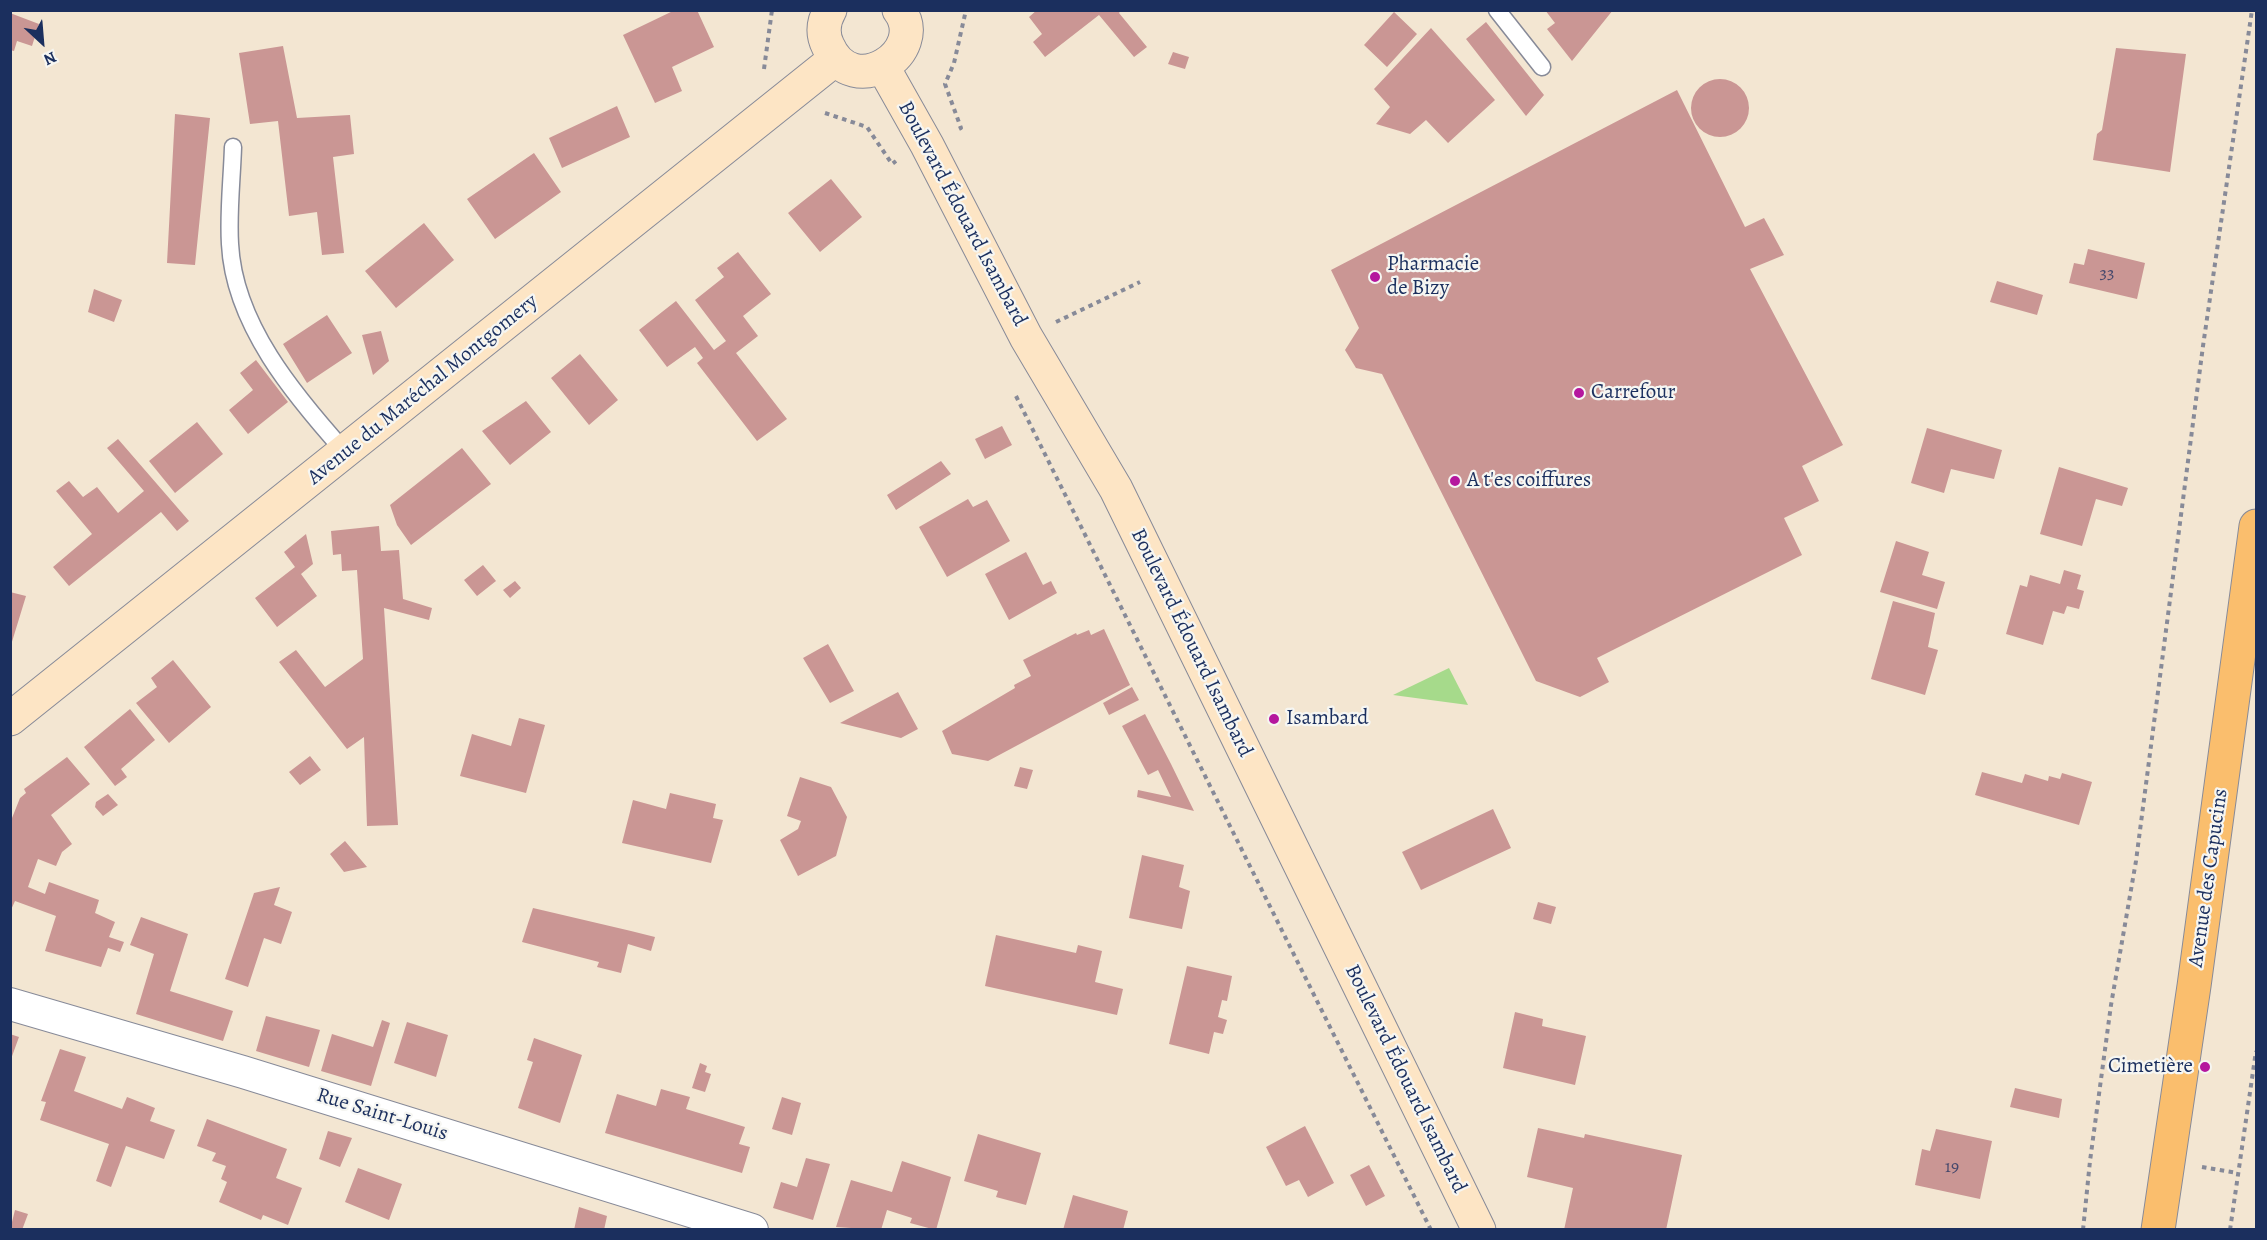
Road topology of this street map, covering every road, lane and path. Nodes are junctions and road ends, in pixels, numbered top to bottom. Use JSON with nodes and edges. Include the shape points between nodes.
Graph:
{"nodes":[{"id":1,"x":830,"y":10,"type":"edge"},
{"id":2,"x":899,"y":10,"type":"edge"},
{"id":3,"x":966,"y":10,"type":"edge"},
{"id":4,"x":1497,"y":10,"type":"edge"},
{"id":5,"x":2252,"y":10,"type":"edge"},
{"id":6,"x":834,"y":60,"type":"junction"},
{"id":7,"x":883,"y":67,"type":"junction"},
{"id":8,"x":1542,"y":67,"type":"dead end"},
{"id":9,"x":954,"y":131,"type":"dead end"},
{"id":10,"x":233,"y":147,"type":"dead end"},
{"id":11,"x":892,"y":164,"type":"dead end"},
{"id":12,"x":898,"y":170,"type":"dead end"},
{"id":13,"x":1140,"y":282,"type":"dead end"},
{"id":14,"x":1026,"y":337,"type":"junction"},
{"id":15,"x":1011,"y":385,"type":"dead end"},
{"id":16,"x":345,"y":452,"type":"junction"},
{"id":17,"x":2256,"y":526,"type":"edge"},
{"id":18,"x":11,"y":719,"type":"edge"},
{"id":19,"x":10,"y":1004,"type":"edge"},
{"id":20,"x":2256,"y":1052,"type":"edge"},
{"id":21,"x":752,"y":1230,"type":"edge"},
{"id":22,"x":1431,"y":1230,"type":"edge"},
{"id":23,"x":1479,"y":1230,"type":"edge"},
{"id":24,"x":2083,"y":1230,"type":"edge"},
{"id":25,"x":2158,"y":1230,"type":"edge"},
{"id":26,"x":2230,"y":1230,"type":"edge"}],
"edges":[{"from":1,"to":6,"type":"main road","via":[[824,27],[825,40]]},
{"from":2,"to":7,"type":"main road","via":[[906,28],[905,43]]},
{"from":3,"to":9,"type":"path","via":[[945,84],[961,128]]},
{"from":4,"to":8,"type":"lane"},
{"from":5,"to":24,"type":"path"},
{"from":6,"to":7,"type":"main road","via":[[852,70],[868,72]]},
{"from":6,"to":16,"type":"main road","name":"Avenue du Maréchal Montgomery"},
{"from":7,"to":14,"type":"main road","name":"Boulevard Édouard Isambard"},
{"from":10,"to":16,"type":"lane","via":[[230,245],[241,299],[270,357]]},
{"from":11,"to":12,"type":"path"},
{"from":13,"to":14,"type":"path"},
{"from":14,"to":23,"type":"main road","name":"Boulevard Édouard Isambard","via":[[1116,489]]},
{"from":15,"to":22,"type":"path"},
{"from":16,"to":18,"type":"main road","name":"Avenue du Maréchal Montgomery"},
{"from":17,"to":25,"type":"main road","name":"Avenue des Capucins"},
{"from":19,"to":21,"type":"street","name":"Rue Saint-Louis"},
{"from":20,"to":26,"type":"path"}]}
